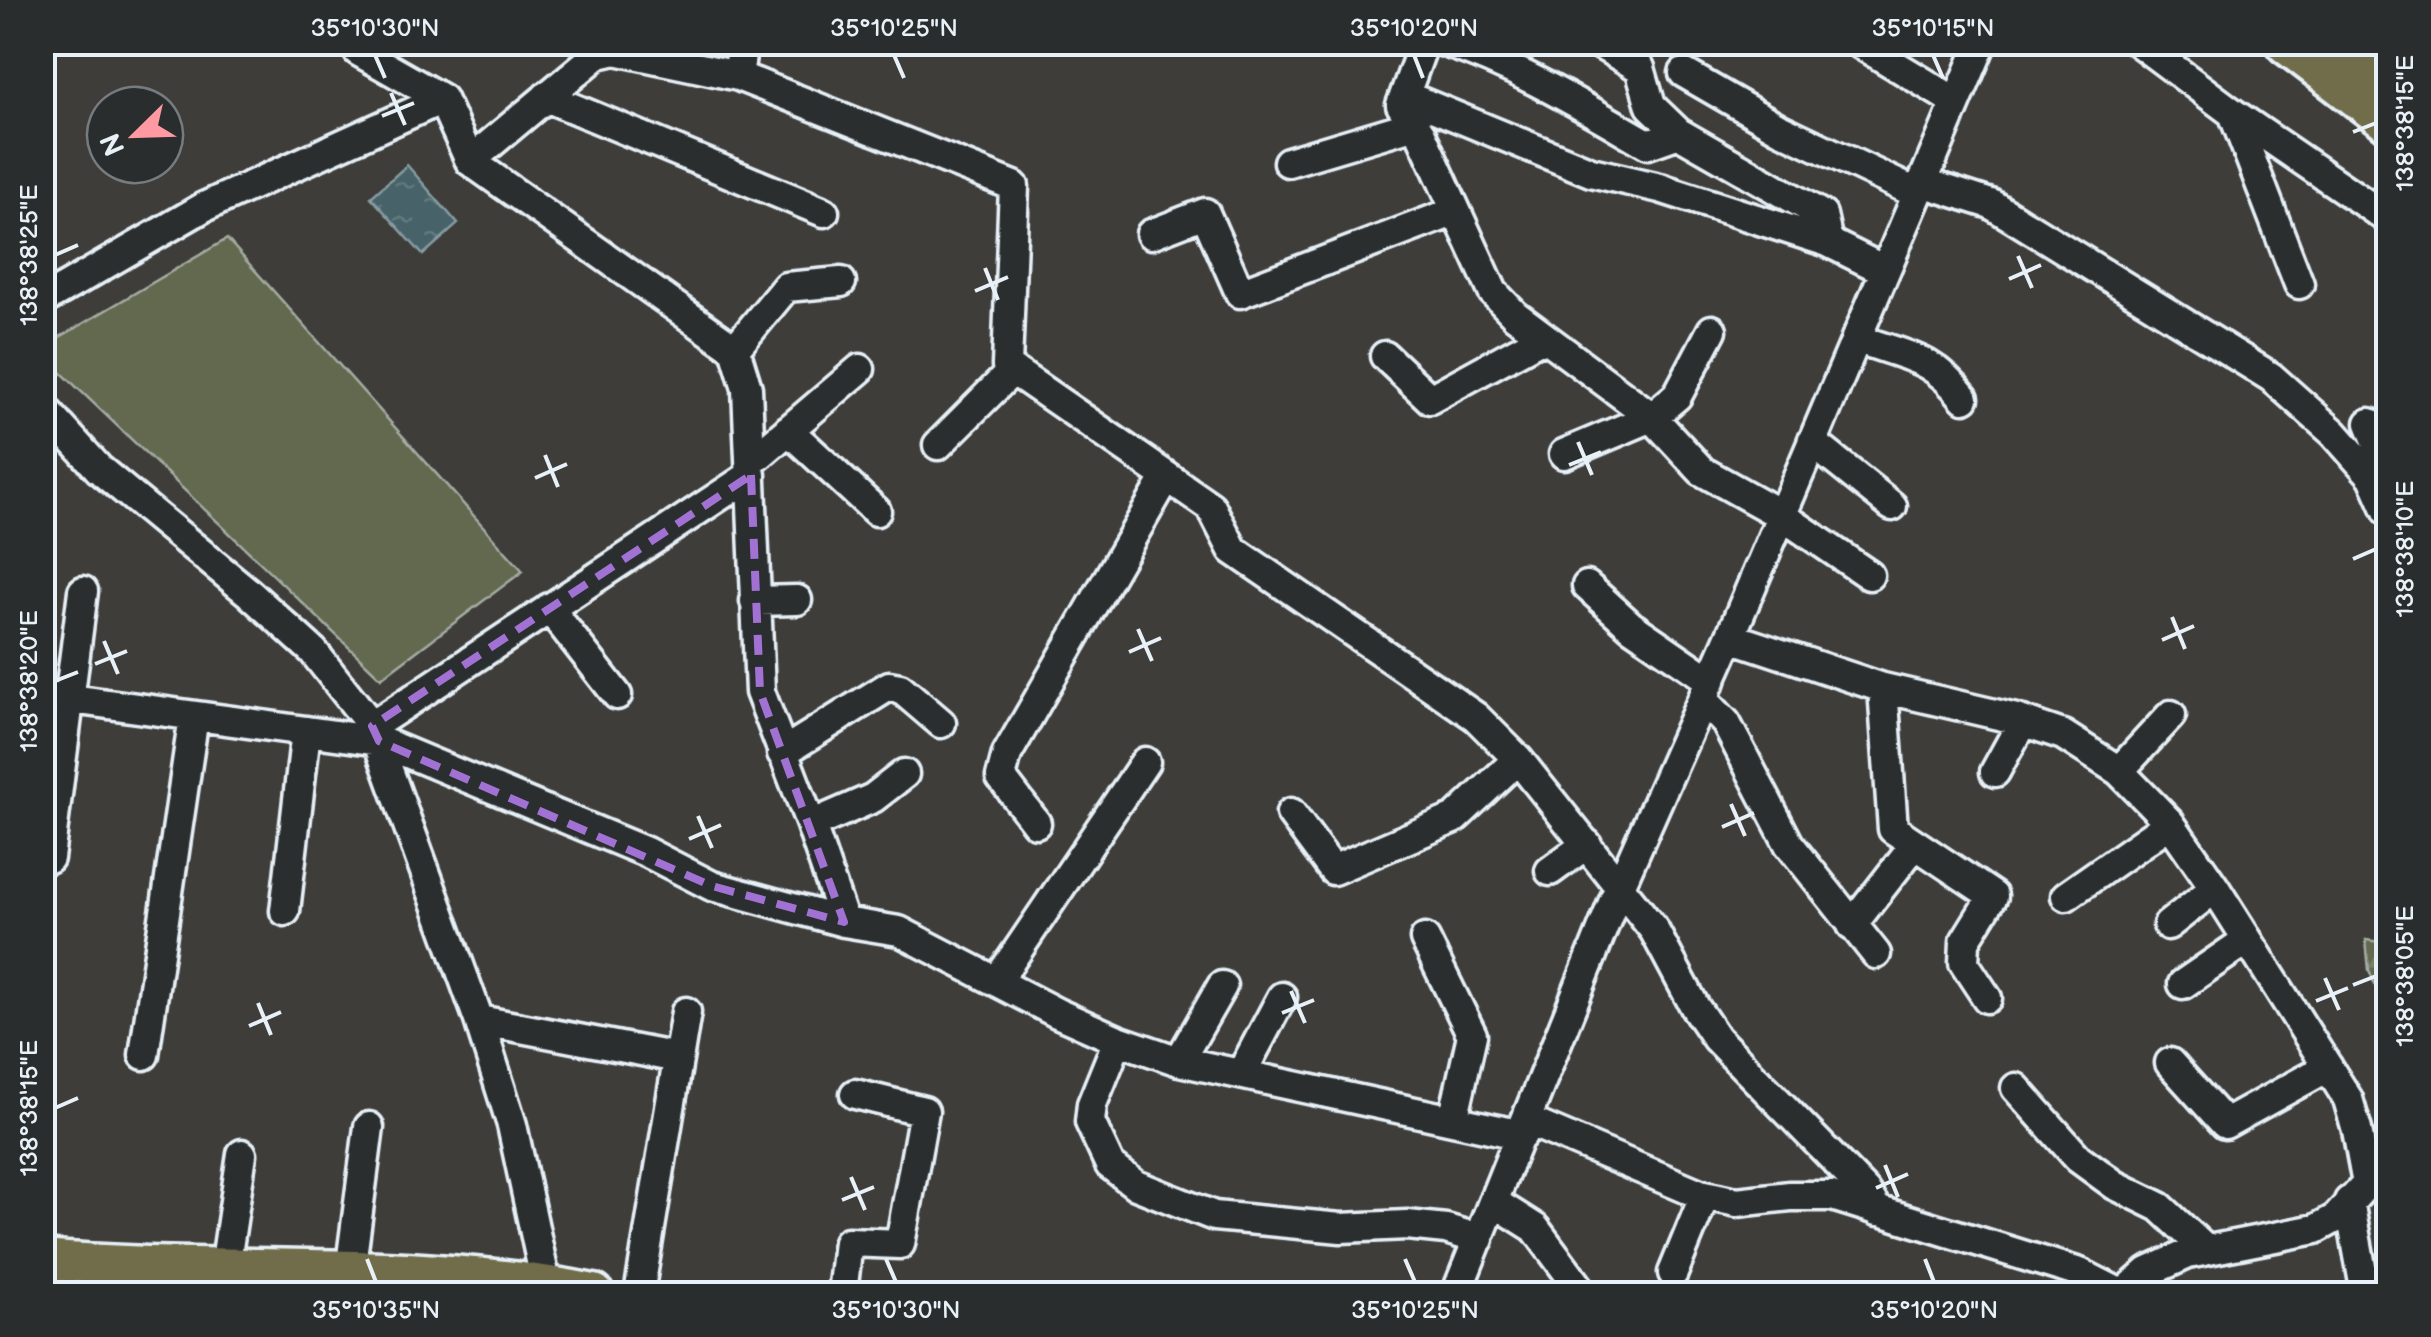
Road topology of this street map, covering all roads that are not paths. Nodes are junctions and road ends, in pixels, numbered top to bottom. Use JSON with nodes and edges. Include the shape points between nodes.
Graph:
{"nodes":[{"id":1,"x":354,"y":42,"type":"edge"},
{"id":2,"x":743,"y":42,"type":"edge"},
{"id":3,"x":1424,"y":42,"type":"edge"},
{"id":4,"x":1444,"y":42,"type":"edge"},
{"id":5,"x":1596,"y":42,"type":"edge"},
{"id":6,"x":1856,"y":42,"type":"edge"},
{"id":7,"x":1982,"y":42,"type":"edge"},
{"id":8,"x":2138,"y":42,"type":"edge"},
{"id":9,"x":2287,"y":42,"type":"edge"},
{"id":10,"x":2345,"y":42,"type":"edge"},
{"id":11,"x":1684,"y":73,"type":"dead end"},
{"id":12,"x":738,"y":76,"type":"junction"},
{"id":13,"x":2388,"y":76,"type":"edge"},
{"id":14,"x":1406,"y":96,"type":"junction"},
{"id":15,"x":546,"y":97,"type":"junction"},
{"id":16,"x":442,"y":98,"type":"junction"},
{"id":17,"x":1956,"y":102,"type":"junction"},
{"id":18,"x":2234,"y":113,"type":"junction"},
{"id":19,"x":2388,"y":119,"type":"edge"},
{"id":20,"x":1412,"y":125,"type":"junction"},
{"id":21,"x":1679,"y":132,"type":"junction"},
{"id":22,"x":470,"y":160,"type":"junction"},
{"id":23,"x":1288,"y":162,"type":"dead end"},
{"id":24,"x":1919,"y":187,"type":"junction"},
{"id":25,"x":1456,"y":211,"type":"junction"},
{"id":26,"x":824,"y":212,"type":"dead end"},
{"id":27,"x":2388,"y":219,"type":"edge"},
{"id":28,"x":1151,"y":234,"type":"dead end"},
{"id":29,"x":1828,"y":242,"type":"junction"},
{"id":30,"x":1884,"y":270,"type":"junction"},
{"id":31,"x":841,"y":282,"type":"dead end"},
{"id":32,"x":2299,"y":284,"type":"dead end"},
{"id":33,"x":42,"y":301,"type":"edge"},
{"id":34,"x":1712,"y":330,"type":"dead end"},
{"id":35,"x":1543,"y":337,"type":"junction"},
{"id":36,"x":1856,"y":338,"type":"junction"},
{"id":37,"x":735,"y":349,"type":"junction"},
{"id":38,"x":1384,"y":356,"type":"dead end"},
{"id":39,"x":860,"y":370,"type":"dead end"},
{"id":40,"x":1012,"y":370,"type":"junction"},
{"id":41,"x":1964,"y":398,"type":"dead end"},
{"id":42,"x":42,"y":406,"type":"edge"},
{"id":43,"x":1652,"y":417,"type":"junction"},
{"id":44,"x":2370,"y":422,"type":"dead end"},
{"id":45,"x":788,"y":430,"type":"junction"},
{"id":46,"x":1812,"y":442,"type":"junction"},
{"id":47,"x":938,"y":444,"type":"dead end"},
{"id":48,"x":1564,"y":454,"type":"dead end"},
{"id":49,"x":751,"y":468,"type":"junction"},
{"id":50,"x":2373,"y":477,"type":"junction"},
{"id":51,"x":1166,"y":478,"type":"junction"},
{"id":52,"x":1892,"y":506,"type":"dead end"},
{"id":53,"x":876,"y":511,"type":"dead end"},
{"id":54,"x":2388,"y":511,"type":"edge"},
{"id":55,"x":1781,"y":515,"type":"junction"},
{"id":56,"x":1869,"y":575,"type":"dead end"},
{"id":57,"x":1587,"y":586,"type":"dead end"},
{"id":58,"x":84,"y":591,"type":"dead end"},
{"id":59,"x":798,"y":600,"type":"dead end"},
{"id":60,"x":755,"y":602,"type":"junction"},
{"id":61,"x":549,"y":608,"type":"junction"},
{"id":62,"x":1730,"y":637,"type":"junction"},
{"id":63,"x":1882,"y":688,"type":"junction"},
{"id":64,"x":1707,"y":690,"type":"junction"},
{"id":65,"x":42,"y":695,"type":"edge"},
{"id":66,"x":617,"y":695,"type":"dead end"},
{"id":67,"x":71,"y":699,"type":"junction"},
{"id":68,"x":2172,"y":715,"type":"dead end"},
{"id":69,"x":194,"y":716,"type":"junction"},
{"id":70,"x":2023,"y":722,"type":"junction"},
{"id":71,"x":942,"y":723,"type":"dead end"},
{"id":72,"x":306,"y":731,"type":"junction"},
{"id":73,"x":376,"y":733,"type":"junction"},
{"id":74,"x":782,"y":753,"type":"junction"},
{"id":75,"x":1518,"y":759,"type":"junction"},
{"id":76,"x":1146,"y":762,"type":"dead end"},
{"id":77,"x":2120,"y":771,"type":"junction"},
{"id":78,"x":1996,"y":772,"type":"dead end"},
{"id":79,"x":904,"y":774,"type":"dead end"},
{"id":80,"x":1291,"y":813,"type":"dead end"},
{"id":81,"x":1036,"y":823,"type":"dead end"},
{"id":82,"x":2170,"y":823,"type":"junction"},
{"id":83,"x":811,"y":825,"type":"junction"},
{"id":84,"x":1587,"y":844,"type":"junction"},
{"id":85,"x":1915,"y":844,"type":"junction"},
{"id":86,"x":50,"y":858,"type":"dead end"},
{"id":87,"x":1550,"y":871,"type":"dead end"},
{"id":88,"x":1619,"y":888,"type":"junction"},
{"id":89,"x":2215,"y":888,"type":"junction"},
{"id":90,"x":2066,"y":896,"type":"dead end"},
{"id":91,"x":285,"y":910,"type":"dead end"},
{"id":92,"x":844,"y":922,"type":"junction"},
{"id":93,"x":1852,"y":925,"type":"junction"},
{"id":94,"x":2168,"y":925,"type":"dead end"},
{"id":95,"x":1425,"y":939,"type":"dead end"},
{"id":96,"x":2247,"y":940,"type":"junction"},
{"id":97,"x":1876,"y":954,"type":"dead end"},
{"id":98,"x":997,"y":981,"type":"junction"},
{"id":99,"x":2183,"y":984,"type":"dead end"},
{"id":100,"x":1222,"y":986,"type":"dead end"},
{"id":101,"x":1282,"y":997,"type":"dead end"},
{"id":102,"x":1987,"y":998,"type":"dead end"},
{"id":103,"x":686,"y":1012,"type":"dead end"},
{"id":104,"x":479,"y":1020,"type":"junction"},
{"id":105,"x":1118,"y":1040,"type":"junction"},
{"id":106,"x":144,"y":1055,"type":"dead end"},
{"id":107,"x":678,"y":1058,"type":"junction"},
{"id":108,"x":1179,"y":1061,"type":"junction"},
{"id":109,"x":2170,"y":1062,"type":"dead end"},
{"id":110,"x":2328,"y":1068,"type":"junction"},
{"id":111,"x":1241,"y":1074,"type":"junction"},
{"id":112,"x":2016,"y":1088,"type":"dead end"},
{"id":113,"x":855,"y":1094,"type":"dead end"},
{"id":114,"x":1454,"y":1120,"type":"junction"},
{"id":115,"x":369,"y":1127,"type":"dead end"},
{"id":116,"x":1525,"y":1128,"type":"junction"},
{"id":117,"x":242,"y":1154,"type":"dead end"},
{"id":118,"x":2388,"y":1160,"type":"edge"},
{"id":119,"x":2358,"y":1192,"type":"junction"},
{"id":120,"x":1705,"y":1195,"type":"junction"},
{"id":121,"x":1494,"y":1202,"type":"junction"},
{"id":122,"x":1878,"y":1211,"type":"junction"},
{"id":123,"x":1479,"y":1239,"type":"junction"},
{"id":124,"x":2206,"y":1250,"type":"junction"},
{"id":125,"x":42,"y":1260,"type":"edge"},
{"id":126,"x":225,"y":1268,"type":"junction"},
{"id":127,"x":350,"y":1272,"type":"junction"},
{"id":128,"x":1673,"y":1272,"type":"dead end"},
{"id":129,"x":546,"y":1284,"type":"junction"},
{"id":130,"x":594,"y":1294,"type":"edge"},
{"id":131,"x":639,"y":1294,"type":"edge"},
{"id":132,"x":842,"y":1294,"type":"edge"},
{"id":133,"x":1456,"y":1294,"type":"edge"},
{"id":134,"x":1584,"y":1294,"type":"edge"},
{"id":135,"x":2122,"y":1294,"type":"edge"},
{"id":136,"x":2366,"y":1294,"type":"edge"}],
"edges":[{"from":1,"to":16,"type":"street"},
{"from":2,"to":12,"type":"street"},
{"from":3,"to":14,"type":"street"},
{"from":4,"to":21,"type":"street","via":[[1533,78],[1648,144]]},
{"from":5,"to":21,"type":"street","via":[[1640,68],[1651,106]]},
{"from":6,"to":17,"type":"street"},
{"from":7,"to":17,"type":"street"},
{"from":8,"to":18,"type":"street"},
{"from":9,"to":19,"type":"highway"},
{"from":10,"to":13,"type":"highway"},
{"from":11,"to":24,"type":"street","via":[[1779,128]]},
{"from":12,"to":15,"type":"street","via":[[615,50],[598,54]]},
{"from":12,"to":40,"type":"street","via":[[1014,186],[1007,366]]},
{"from":14,"to":20,"type":"street","via":[[1401,105]]},
{"from":14,"to":29,"type":"street","via":[[1592,172]]},
{"from":15,"to":22,"type":"street"},
{"from":15,"to":26,"type":"street"},
{"from":16,"to":22,"type":"street"},
{"from":16,"to":33,"type":"street","via":[[204,207]]},
{"from":17,"to":24,"type":"street"},
{"from":18,"to":27,"type":"street"},
{"from":18,"to":32,"type":"street"},
{"from":20,"to":23,"type":"street"},
{"from":20,"to":25,"type":"street"},
{"from":21,"to":29,"type":"street","via":[[1822,216]]},
{"from":22,"to":37,"type":"street"},
{"from":24,"to":30,"type":"street"},
{"from":24,"to":50,"type":"street","via":[[1991,204],[2271,377]]},
{"from":25,"to":28,"type":"street","via":[[1240,293],[1204,214]]},
{"from":25,"to":35,"type":"street","via":[[1493,292]]},
{"from":29,"to":30,"type":"street"},
{"from":30,"to":36,"type":"street"},
{"from":31,"to":37,"type":"street","via":[[786,287]]},
{"from":34,"to":43,"type":"street","via":[[1677,396]]},
{"from":35,"to":38,"type":"street","via":[[1430,399]]},
{"from":35,"to":43,"type":"street"},
{"from":36,"to":41,"type":"street","via":[[1930,364]]},
{"from":36,"to":46,"type":"street"},
{"from":37,"to":49,"type":"street","via":[[747,388]]},
{"from":39,"to":45,"type":"street"},
{"from":40,"to":47,"type":"street"},
{"from":40,"to":51,"type":"street"},
{"from":42,"to":73,"type":"street","via":[[99,470],[313,652]]},
{"from":43,"to":48,"type":"street"},
{"from":43,"to":55,"type":"street","via":[[1702,471]]},
{"from":44,"to":50,"type":"street","via":[[2381,451]]},
{"from":45,"to":49,"type":"street"},
{"from":45,"to":53,"type":"street"},
{"from":46,"to":52,"type":"street"},
{"from":46,"to":55,"type":"street"},
{"from":49,"to":60,"type":"street"},
{"from":49,"to":61,"type":"street"},
{"from":50,"to":54,"type":"street"},
{"from":51,"to":75,"type":"street","via":[[1210,508],[1232,550],[1476,717]]},
{"from":51,"to":81,"type":"street","via":[[1006,754],[1002,777]]},
{"from":55,"to":56,"type":"street"},
{"from":55,"to":62,"type":"street"},
{"from":57,"to":64,"type":"street"},
{"from":58,"to":67,"type":"street"},
{"from":59,"to":60,"type":"street"},
{"from":60,"to":74,"type":"street","via":[[760,692]]},
{"from":61,"to":66,"type":"street"},
{"from":61,"to":73,"type":"street"},
{"from":62,"to":63,"type":"street"},
{"from":62,"to":64,"type":"street"},
{"from":63,"to":70,"type":"street"},
{"from":63,"to":85,"type":"street","via":[[1893,829]]},
{"from":64,"to":88,"type":"street"},
{"from":64,"to":93,"type":"street","via":[[1789,844]]},
{"from":65,"to":67,"type":"street"},
{"from":67,"to":69,"type":"street"},
{"from":67,"to":86,"type":"street"},
{"from":68,"to":77,"type":"street"},
{"from":69,"to":72,"type":"street"},
{"from":69,"to":106,"type":"street"},
{"from":70,"to":77,"type":"street","via":[[2063,734]]},
{"from":70,"to":78,"type":"street"},
{"from":71,"to":74,"type":"street","via":[[889,686]]},
{"from":72,"to":73,"type":"street"},
{"from":72,"to":91,"type":"street"},
{"from":73,"to":92,"type":"street","via":[[712,886]]},
{"from":73,"to":104,"type":"street"},
{"from":74,"to":83,"type":"street"},
{"from":75,"to":80,"type":"street","via":[[1455,818],[1333,870]]},
{"from":75,"to":84,"type":"street"},
{"from":76,"to":98,"type":"street"},
{"from":77,"to":82,"type":"street"},
{"from":79,"to":83,"type":"street","via":[[873,798]]},
{"from":82,"to":89,"type":"street"},
{"from":82,"to":90,"type":"street"},
{"from":83,"to":92,"type":"street"},
{"from":84,"to":87,"type":"street"},
{"from":84,"to":88,"type":"street"},
{"from":85,"to":93,"type":"street"},
{"from":85,"to":102,"type":"street","via":[[1993,896],[1965,940],[1964,962]]},
{"from":88,"to":116,"type":"street"},
{"from":88,"to":122,"type":"street","via":[[1654,930],[1716,1038]]},
{"from":89,"to":94,"type":"street"},
{"from":89,"to":96,"type":"street"},
{"from":92,"to":98,"type":"street","via":[[900,932]]},
{"from":93,"to":97,"type":"street"},
{"from":95,"to":114,"type":"street","via":[[1472,1034]]},
{"from":96,"to":99,"type":"street"},
{"from":96,"to":110,"type":"street"},
{"from":98,"to":105,"type":"street"},
{"from":100,"to":108,"type":"street"},
{"from":101,"to":111,"type":"street"},
{"from":103,"to":107,"type":"street"},
{"from":104,"to":107,"type":"street"},
{"from":104,"to":129,"type":"street","via":[[512,1125]]},
{"from":105,"to":108,"type":"street"},
{"from":105,"to":123,"type":"street","via":[[1090,1122],[1110,1165],[1136,1186],[1214,1216],[1341,1228],[1407,1225]]},
{"from":107,"to":131,"type":"street"},
{"from":108,"to":111,"type":"street"},
{"from":109,"to":110,"type":"street","via":[[2226,1124]]},
{"from":110,"to":119,"type":"street","via":[[2348,1098]]},
{"from":111,"to":114,"type":"street"},
{"from":112,"to":124,"type":"street","via":[[2078,1158],[2115,1186],[2160,1207]]},
{"from":113,"to":132,"type":"street","via":[[924,1111],[900,1244],[848,1242]]},
{"from":114,"to":116,"type":"street"},
{"from":115,"to":127,"type":"street"},
{"from":116,"to":120,"type":"street"},
{"from":116,"to":121,"type":"street"},
{"from":117,"to":126,"type":"street"},
{"from":118,"to":119,"type":"street"},
{"from":119,"to":124,"type":"street","via":[[2316,1229]]},
{"from":119,"to":136,"type":"street"},
{"from":120,"to":122,"type":"street","via":[[1736,1202],[1832,1196]]},
{"from":120,"to":128,"type":"street"},
{"from":121,"to":123,"type":"street"},
{"from":121,"to":134,"type":"street","via":[[1535,1228]]},
{"from":122,"to":135,"type":"street","via":[[2080,1273]]},
{"from":123,"to":133,"type":"street"},
{"from":124,"to":135,"type":"street","via":[[2148,1272]]},
{"from":125,"to":126,"type":"main road"},
{"from":126,"to":127,"type":"main road"},
{"from":127,"to":129,"type":"main road"},
{"from":129,"to":130,"type":"main road"}]}
